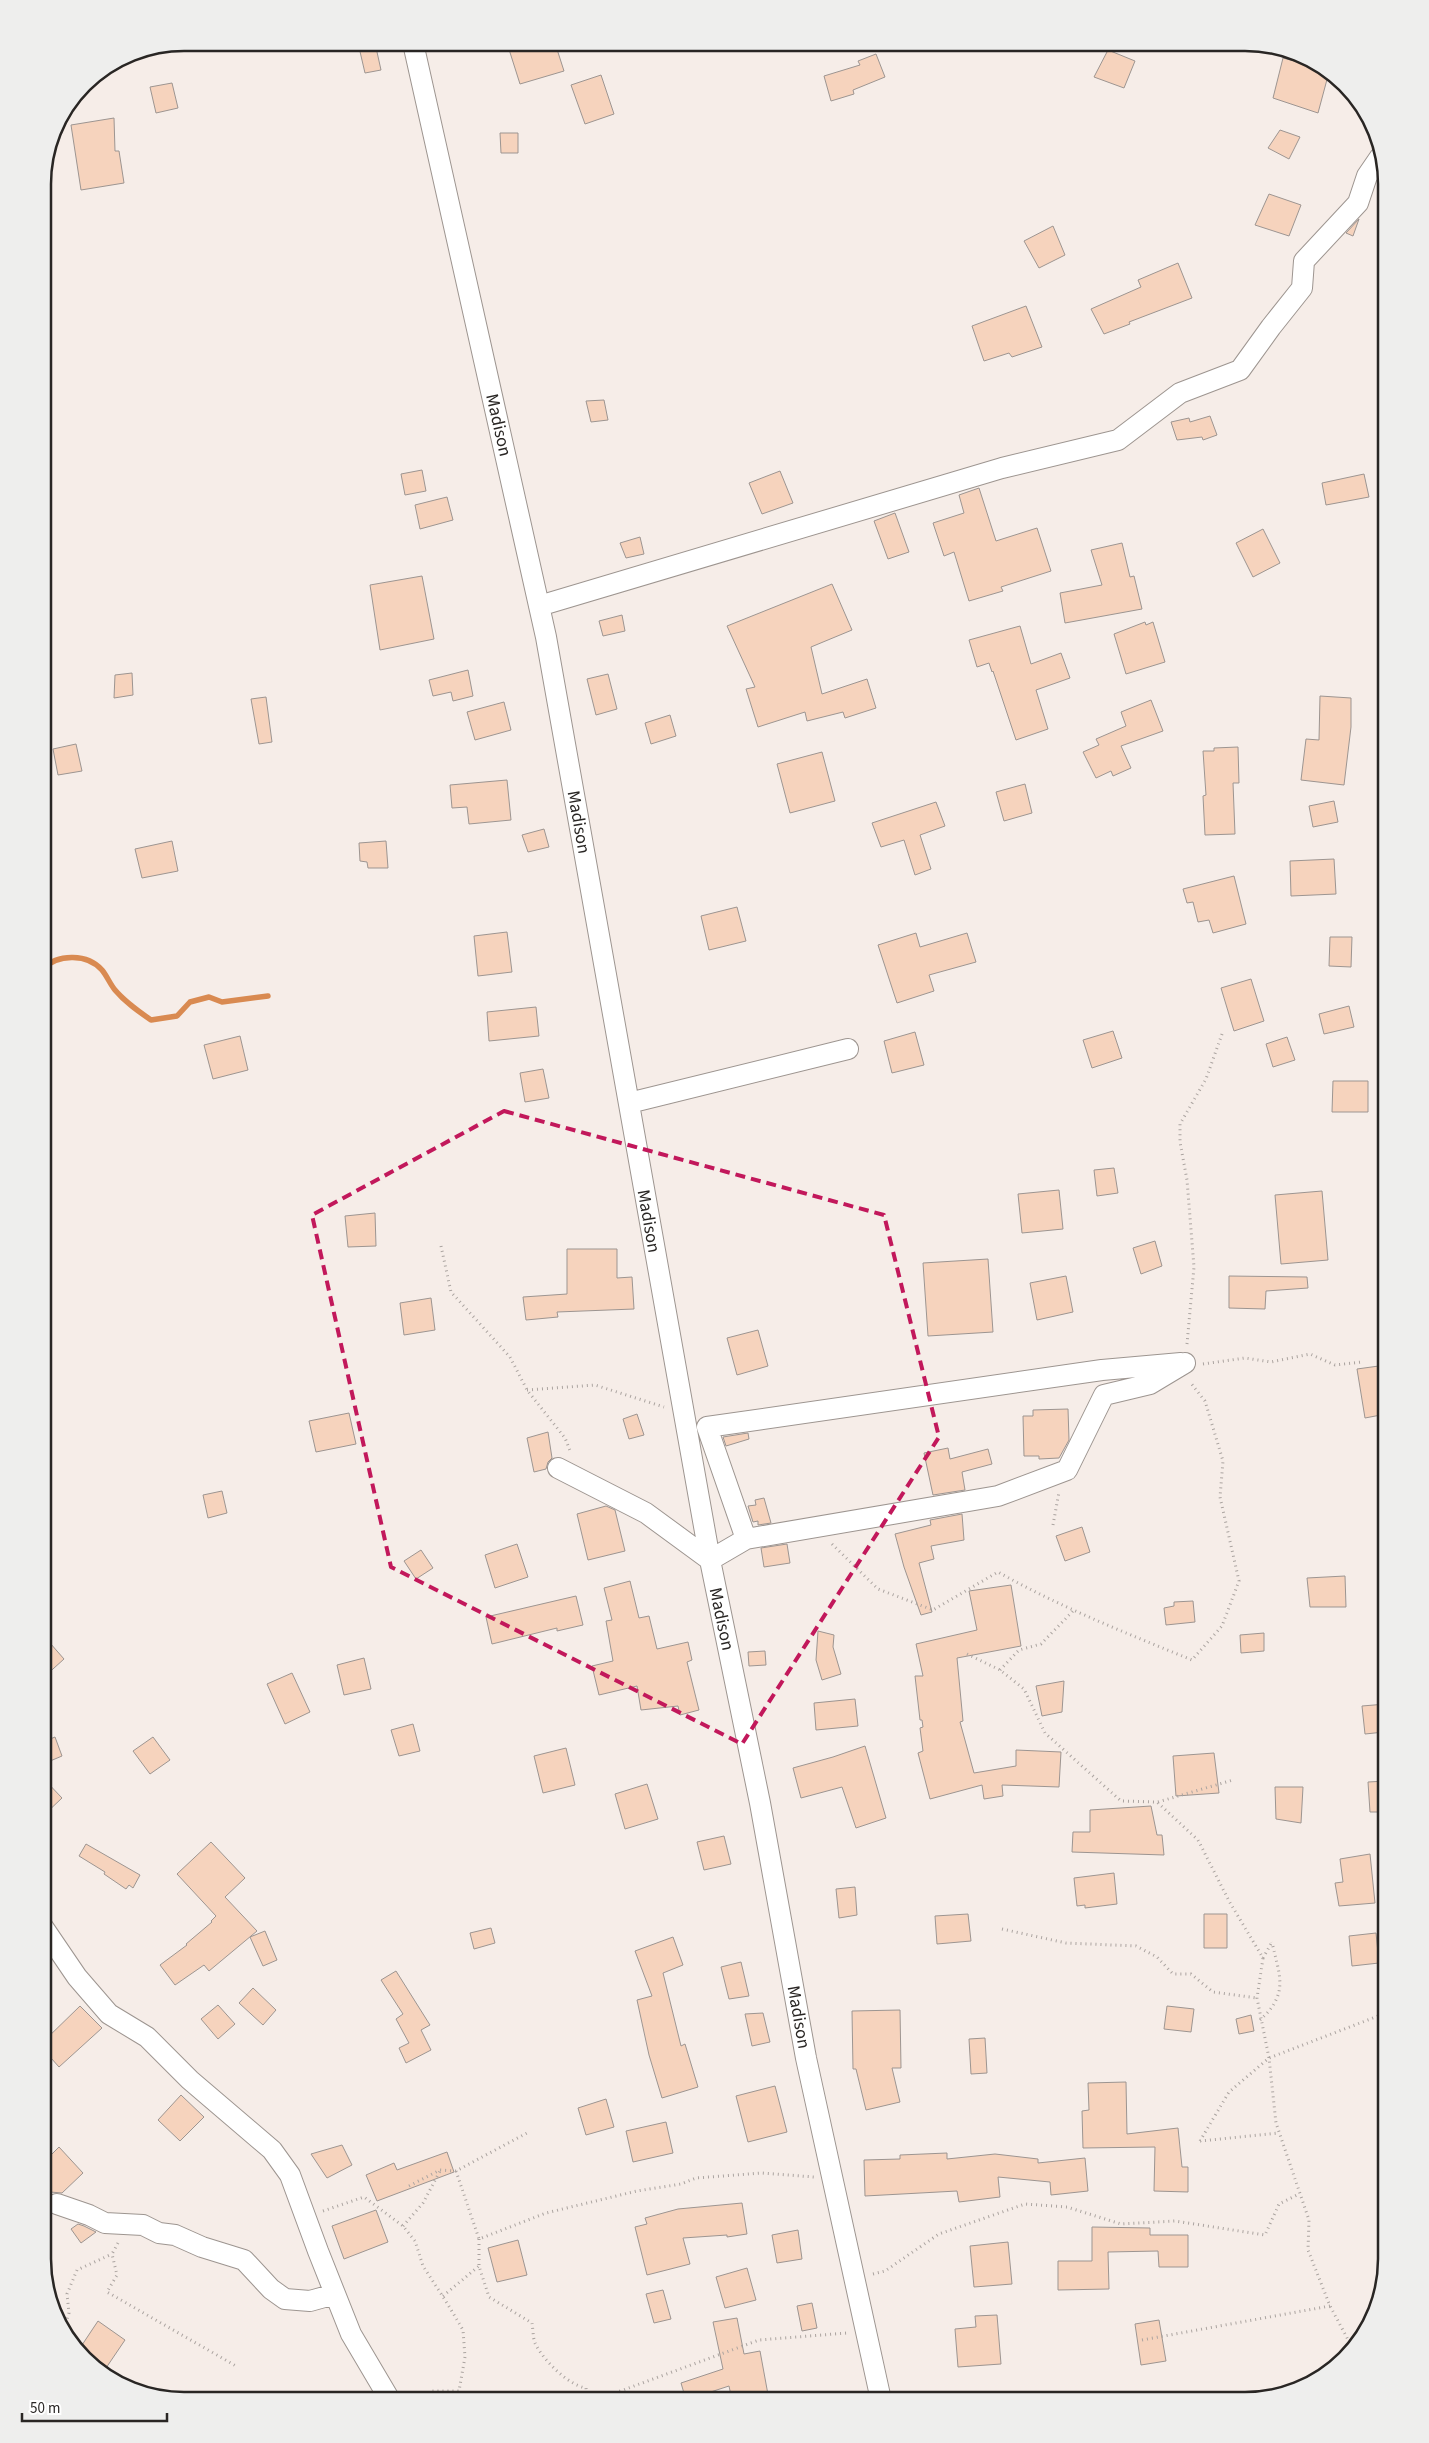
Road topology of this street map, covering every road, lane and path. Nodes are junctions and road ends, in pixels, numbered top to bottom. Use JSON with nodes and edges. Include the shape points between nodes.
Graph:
{"nodes":[{"id":1,"x":415,"y":52,"type":"edge"},
{"id":2,"x":1376,"y":176,"type":"edge"},
{"id":3,"x":539,"y":606,"type":"junction"},
{"id":4,"x":1222,"y":1034,"type":"dead end"},
{"id":5,"x":848,"y":1049,"type":"dead end"},
{"id":6,"x":628,"y":1103,"type":"junction"},
{"id":7,"x":441,"y":1246,"type":"dead end"},
{"id":8,"x":1362,"y":1362,"type":"dead end"},
{"id":9,"x":1185,"y":1363,"type":"junction"},
{"id":10,"x":527,"y":1390,"type":"junction"},
{"id":11,"x":684,"y":1413,"type":"junction"},
{"id":12,"x":558,"y":1468,"type":"dead end"},
{"id":13,"x":1062,"y":1472,"type":"junction"},
{"id":14,"x":581,"y":1479,"type":"junction"},
{"id":15,"x":1053,"y":1525,"type":"dead end"},
{"id":16,"x":816,"y":1528,"type":"junction"},
{"id":17,"x":746,"y":1539,"type":"junction"},
{"id":18,"x":710,"y":1560,"type":"junction"},
{"id":19,"x":1074,"y":1610,"type":"junction"},
{"id":20,"x":966,"y":1654,"type":"dead end"},
{"id":21,"x":1000,"y":1670,"type":"junction"},
{"id":22,"x":1233,"y":1780,"type":"dead end"},
{"id":23,"x":1157,"y":1802,"type":"junction"},
{"id":24,"x":1002,"y":1929,"type":"dead end"},
{"id":25,"x":51,"y":1940,"type":"edge"},
{"id":26,"x":1263,"y":1958,"type":"junction"},
{"id":27,"x":1257,"y":1998,"type":"junction"},
{"id":28,"x":1378,"y":2016,"type":"edge"},
{"id":29,"x":1260,"y":2020,"type":"junction"},
{"id":30,"x":1269,"y":2058,"type":"junction"},
{"id":31,"x":1278,"y":2133,"type":"junction"},
{"id":32,"x":527,"y":2134,"type":"dead end"},
{"id":33,"x":440,"y":2170,"type":"junction"},
{"id":34,"x":456,"y":2170,"type":"junction"},
{"id":35,"x":833,"y":2178,"type":"junction"},
{"id":36,"x":409,"y":2186,"type":"dead end"},
{"id":37,"x":1300,"y":2194,"type":"junction"},
{"id":38,"x":57,"y":2204,"type":"dead end"},
{"id":39,"x":305,"y":2217,"type":"junction"},
{"id":40,"x":129,"y":2225,"type":"junction"},
{"id":41,"x":403,"y":2226,"type":"junction"},
{"id":42,"x":479,"y":2239,"type":"junction"},
{"id":43,"x":112,"y":2254,"type":"junction"},
{"id":44,"x":479,"y":2266,"type":"junction"},
{"id":45,"x":885,"y":2271,"type":"dead end"},
{"id":46,"x":335,"y":2294,"type":"junction"},
{"id":47,"x":443,"y":2296,"type":"junction"},
{"id":48,"x":1330,"y":2306,"type":"junction"},
{"id":49,"x":67,"y":2321,"type":"edge"},
{"id":50,"x":866,"y":2331,"type":"junction"},
{"id":51,"x":1142,"y":2340,"type":"dead end"},
{"id":52,"x":1349,"y":2341,"type":"edge"},
{"id":53,"x":236,"y":2366,"type":"dead end"},
{"id":54,"x":385,"y":2391,"type":"edge"},
{"id":55,"x":431,"y":2391,"type":"edge"},
{"id":56,"x":586,"y":2391,"type":"edge"},
{"id":57,"x":618,"y":2391,"type":"edge"},
{"id":58,"x":879,"y":2392,"type":"edge"}],
"edges":[{"from":1,"to":3,"type":"street","name":"Madison"},
{"from":2,"to":3,"type":"street","via":[[1358,204],[1304,261],[1302,288],[1240,370],[1180,393],[1118,440],[1002,468]]},
{"from":3,"to":6,"type":"street","name":"Madison"},
{"from":4,"to":9,"type":"path","via":[[1206,1079],[1180,1124],[1194,1267]]},
{"from":5,"to":6,"type":"street"},
{"from":6,"to":11,"type":"street","name":"Madison"},
{"from":7,"to":10,"type":"path","via":[[451,1292],[510,1357]]},
{"from":8,"to":9,"type":"path","via":[[1335,1365],[1310,1354],[1271,1362],[1245,1358],[1210,1365]]},
{"from":9,"to":13,"type":"street","via":[[1150,1384],[1104,1395],[1067,1470]]},
{"from":9,"to":17,"type":"street","via":[[1102,1370],[707,1427]]},
{"from":9,"to":19,"type":"path","via":[[1191,1383],[1205,1401],[1223,1461],[1220,1497],[1239,1581],[1222,1626],[1192,1660]]},
{"from":10,"to":11,"type":"path","via":[[595,1385]]},
{"from":10,"to":14,"type":"path","via":[[564,1438]]},
{"from":11,"to":18,"type":"street","name":"Madison"},
{"from":12,"to":14,"type":"street"},
{"from":13,"to":15,"type":"path"},
{"from":13,"to":16,"type":"street","via":[[998,1496]]},
{"from":14,"to":18,"type":"street","via":[[646,1513]]},
{"from":16,"to":17,"type":"street"},
{"from":16,"to":19,"type":"path","via":[[878,1589],[933,1610],[998,1572]]},
{"from":17,"to":18,"type":"street"},
{"from":18,"to":35,"type":"street","name":"Madison","via":[[760,1803],[806,2058]]},
{"from":19,"to":21,"type":"path","via":[[1041,1644],[1019,1650]]},
{"from":20,"to":21,"type":"path"},
{"from":21,"to":23,"type":"path","via":[[1024,1689],[1045,1733],[1121,1801]]},
{"from":22,"to":23,"type":"path"},
{"from":23,"to":26,"type":"path","via":[[1198,1840]]},
{"from":24,"to":27,"type":"path","via":[[1066,1943],[1136,1946],[1157,1957],[1173,1974],[1191,1974],[1213,1992]]},
{"from":25,"to":39,"type":"street","via":[[109,2014],[147,2037],[190,2080],[272,2150],[290,2174]]},
{"from":26,"to":27,"type":"path"},
{"from":26,"to":29,"type":"path","via":[[1272,1942],[1282,1986],[1272,2010]]},
{"from":27,"to":29,"type":"path"},
{"from":28,"to":30,"type":"path"},
{"from":29,"to":30,"type":"path"},
{"from":30,"to":31,"type":"path"},
{"from":30,"to":31,"type":"path","via":[[1229,2092],[1200,2141]]},
{"from":31,"to":37,"type":"path"},
{"from":32,"to":34,"type":"path"},
{"from":33,"to":34,"type":"path"},
{"from":33,"to":36,"type":"path"},
{"from":33,"to":41,"type":"path","via":[[423,2204]]},
{"from":34,"to":42,"type":"path"},
{"from":35,"to":42,"type":"path","via":[[762,2174],[696,2178],[681,2184],[546,2212]]},
{"from":35,"to":50,"type":"street","name":"Madison"},
{"from":37,"to":45,"type":"path","via":[[1279,2204],[1265,2235],[1175,2221],[1121,2224],[1067,2207],[1025,2204],[940,2234]]},
{"from":37,"to":48,"type":"path","via":[[1309,2220],[1308,2250]]},
{"from":38,"to":40,"type":"street","via":[[104,2224]]},
{"from":39,"to":41,"type":"path","via":[[364,2197]]},
{"from":39,"to":46,"type":"street"},
{"from":40,"to":43,"type":"path"},
{"from":40,"to":46,"type":"street","via":[[175,2235],[244,2260],[271,2289],[286,2299],[310,2301]]},
{"from":41,"to":47,"type":"path","via":[[415,2241],[423,2266]]},
{"from":42,"to":44,"type":"path"},
{"from":43,"to":49,"type":"path","via":[[76,2270],[67,2294],[70,2313]]},
{"from":43,"to":53,"type":"path","via":[[117,2275],[107,2292]]},
{"from":44,"to":47,"type":"path"},
{"from":44,"to":56,"type":"path","via":[[489,2297],[532,2323],[535,2343],[560,2375],[586,2388]]},
{"from":46,"to":54,"type":"street","via":[[351,2334]]},
{"from":47,"to":55,"type":"path","via":[[462,2330],[465,2357],[459,2390]]},
{"from":48,"to":51,"type":"path"},
{"from":48,"to":52,"type":"path"},
{"from":50,"to":57,"type":"path","via":[[759,2340]]},
{"from":50,"to":58,"type":"street","name":"Madison"}]}
